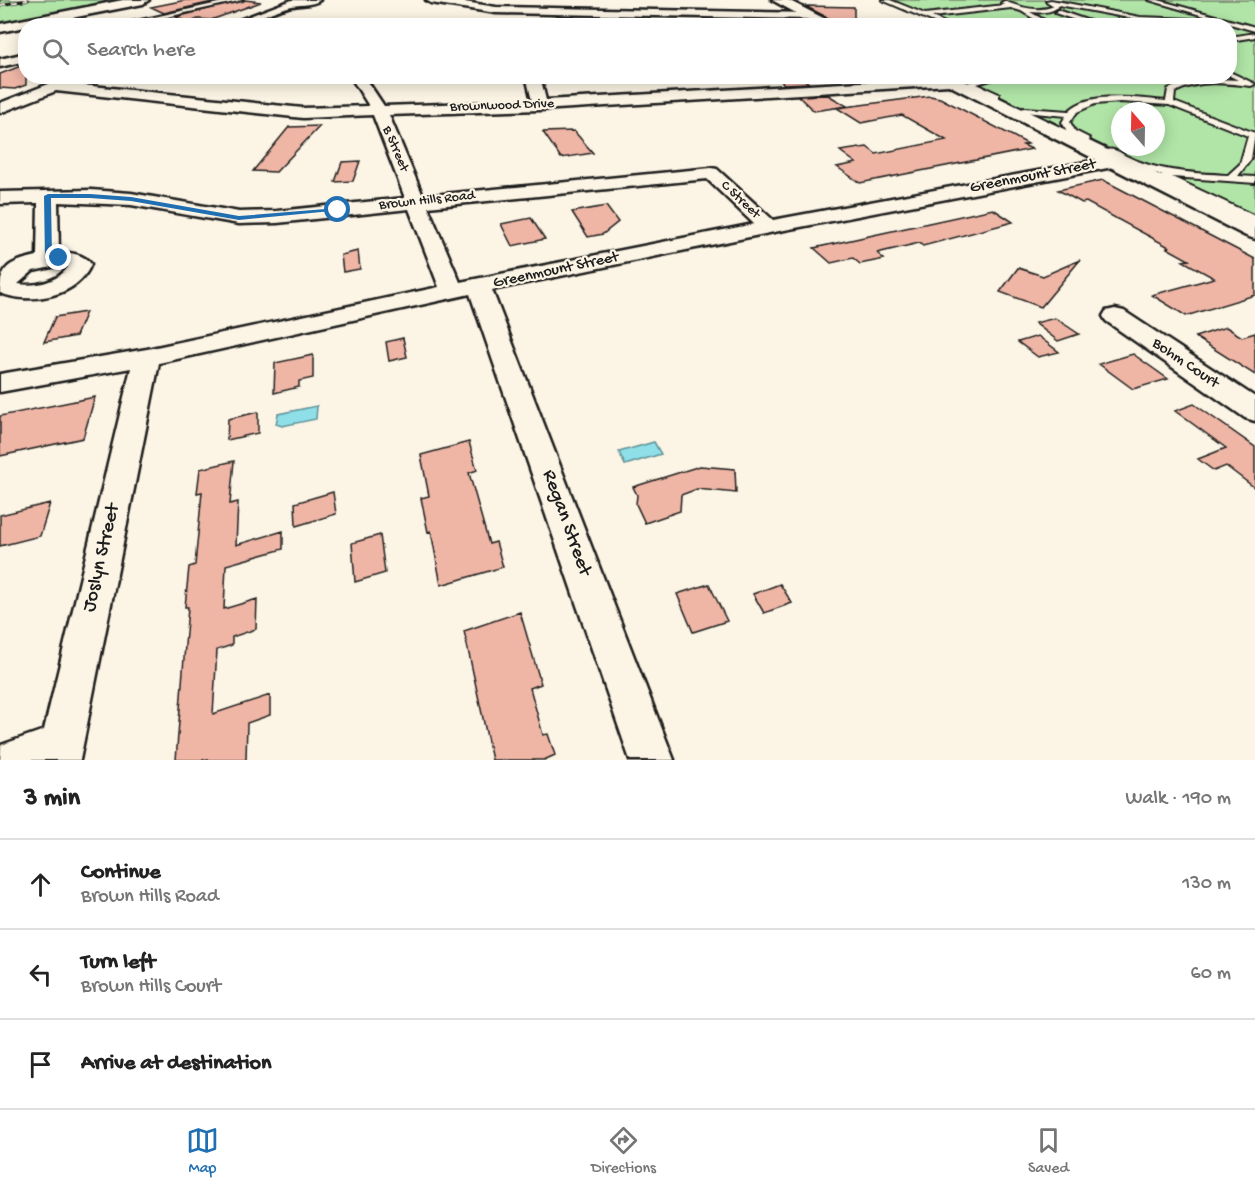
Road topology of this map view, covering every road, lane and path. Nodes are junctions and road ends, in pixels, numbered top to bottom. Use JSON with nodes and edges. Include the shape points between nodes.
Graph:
{"nodes":[{"id":1,"x":240,"y":0,"type":"edge"},
{"id":2,"x":315,"y":0,"type":"edge"},
{"id":3,"x":431,"y":0,"type":"edge"},
{"id":4,"x":778,"y":0,"type":"edge"},
{"id":5,"x":885,"y":0,"type":"edge"},
{"id":6,"x":990,"y":0,"type":"edge"},
{"id":7,"x":1004,"y":0,"type":"edge"},
{"id":8,"x":1062,"y":0,"type":"edge"},
{"id":9,"x":1152,"y":0,"type":"edge"},
{"id":10,"x":150,"y":1,"type":"edge"},
{"id":11,"x":1047,"y":1,"type":"edge"},
{"id":12,"x":1011,"y":6,"type":"junction"},
{"id":13,"x":1049,"y":10,"type":"junction"},
{"id":14,"x":520,"y":11,"type":"junction"},
{"id":15,"x":667,"y":14,"type":"junction"},
{"id":16,"x":811,"y":15,"type":"junction"},
{"id":17,"x":926,"y":16,"type":"junction"},
{"id":18,"x":70,"y":18,"type":"edge"},
{"id":19,"x":154,"y":18,"type":"edge"},
{"id":20,"x":250,"y":18,"type":"edge"},
{"id":21,"x":521,"y":18,"type":"edge"},
{"id":22,"x":671,"y":18,"type":"edge"},
{"id":23,"x":817,"y":18,"type":"edge"},
{"id":24,"x":931,"y":18,"type":"edge"},
{"id":25,"x":1037,"y":18,"type":"edge"},
{"id":26,"x":1074,"y":18,"type":"edge"},
{"id":27,"x":1140,"y":18,"type":"edge"},
{"id":28,"x":1217,"y":18,"type":"edge"},
{"id":29,"x":1237,"y":24,"type":"edge"},
{"id":30,"x":18,"y":27,"type":"edge"},
{"id":31,"x":0,"y":28,"type":"edge"},
{"id":32,"x":1255,"y":29,"type":"edge"},
{"id":33,"x":18,"y":30,"type":"edge"},
{"id":34,"x":0,"y":34,"type":"edge"},
{"id":35,"x":1255,"y":35,"type":"edge"},
{"id":36,"x":1237,"y":38,"type":"edge"},
{"id":37,"x":18,"y":59,"type":"edge"},
{"id":38,"x":1,"y":63,"type":"edge"},
{"id":39,"x":1237,"y":77,"type":"edge"},
{"id":40,"x":1237,"y":83,"type":"edge"},
{"id":41,"x":63,"y":84,"type":"edge"},
{"id":42,"x":362,"y":84,"type":"edge"},
{"id":43,"x":535,"y":84,"type":"edge"},
{"id":44,"x":743,"y":84,"type":"edge"},
{"id":45,"x":876,"y":84,"type":"edge"},
{"id":46,"x":954,"y":84,"type":"edge"},
{"id":47,"x":972,"y":84,"type":"edge"},
{"id":48,"x":1183,"y":84,"type":"edge"},
{"id":49,"x":1253,"y":85,"type":"edge"},
{"id":50,"x":57,"y":87,"type":"junction"},
{"id":51,"x":753,"y":93,"type":"junction"},
{"id":52,"x":1170,"y":103,"type":"junction"},
{"id":53,"x":540,"y":105,"type":"junction"},
{"id":54,"x":0,"y":108,"type":"edge"},
{"id":55,"x":379,"y":110,"type":"junction"},
{"id":56,"x":1024,"y":110,"type":"junction"},
{"id":57,"x":1071,"y":114,"type":"junction"},
{"id":58,"x":1072,"y":133,"type":"junction"},
{"id":59,"x":1253,"y":135,"type":"edge"},
{"id":60,"x":1113,"y":162,"type":"junction"},
{"id":61,"x":1142,"y":167,"type":"junction"},
{"id":62,"x":711,"y":173,"type":"joint"},
{"id":63,"x":1214,"y":177,"type":"junction"},
{"id":64,"x":1231,"y":177,"type":"junction"},
{"id":65,"x":1255,"y":180,"type":"edge"},
{"id":66,"x":48,"y":196,"type":"junction"},
{"id":67,"x":0,"y":198,"type":"edge"},
{"id":68,"x":1216,"y":201,"type":"junction"},
{"id":69,"x":417,"y":202,"type":"junction"},
{"id":70,"x":1255,"y":220,"type":"edge"},
{"id":71,"x":769,"y":227,"type":"junction"},
{"id":72,"x":1255,"y":231,"type":"edge"},
{"id":73,"x":48,"y":260,"type":"dead end"},
{"id":74,"x":466,"y":289,"type":"junction"},
{"id":75,"x":1115,"y":316,"type":"dead end"},
{"id":76,"x":147,"y":357,"type":"junction"},
{"id":77,"x":0,"y":383,"type":"edge"},
{"id":78,"x":1255,"y":411,"type":"edge"},
{"id":79,"x":59,"y":753,"type":"edge"},
{"id":80,"x":16,"y":760,"type":"edge"},
{"id":81,"x":652,"y":760,"type":"edge"}],
"edges":[{"from":1,"to":19,"type":"lane"},
{"from":2,"to":20,"type":"street","via":[[286,4]]},
{"from":3,"to":14,"type":"street"},
{"from":4,"to":16,"type":"street"},
{"from":5,"to":17,"type":"lane"},
{"from":6,"to":12,"type":"lane"},
{"from":7,"to":12,"type":"lane"},
{"from":8,"to":11,"type":"lane"},
{"from":9,"to":28,"type":"lane"},
{"from":10,"to":18,"type":"street"},
{"from":11,"to":13,"type":"lane","via":[[1057,6]]},
{"from":11,"to":27,"type":"lane"},
{"from":12,"to":13,"type":"lane"},
{"from":12,"to":17,"type":"lane"},
{"from":12,"to":25,"type":"lane"},
{"from":13,"to":26,"type":"lane"},
{"from":14,"to":15,"type":"street"},
{"from":14,"to":21,"type":"street"},
{"from":15,"to":16,"type":"street"},
{"from":15,"to":22,"type":"street"},
{"from":16,"to":23,"type":"street"},
{"from":17,"to":24,"type":"lane"},
{"from":29,"to":32,"type":"lane"},
{"from":30,"to":31,"type":"street"},
{"from":33,"to":34,"type":"street"},
{"from":35,"to":36,"type":"lane"},
{"from":37,"to":38,"type":"street"},
{"from":39,"to":49,"type":"lane"},
{"from":40,"to":49,"type":"lane"},
{"from":41,"to":50,"type":"street"},
{"from":42,"to":55,"type":"street","name":"B Street"},
{"from":43,"to":53,"type":"street"},
{"from":44,"to":51,"type":"street"},
{"from":45,"to":51,"type":"street","name":"Brownwood Drive"},
{"from":46,"to":60,"type":"street"},
{"from":47,"to":56,"type":"lane"},
{"from":48,"to":52,"type":"lane","via":[[1171,91]]},
{"from":50,"to":54,"type":"street"},
{"from":50,"to":55,"type":"street","name":"Brownwood Drive","via":[[303,113]]},
{"from":51,"to":53,"type":"street","name":"Brownwood Drive"},
{"from":52,"to":57,"type":"lane","via":[[1107,100],[1090,103]]},
{"from":52,"to":59,"type":"lane"},
{"from":53,"to":55,"type":"street","name":"Brownwood Drive"},
{"from":55,"to":69,"type":"street","name":"B Street"},
{"from":56,"to":57,"type":"lane"},
{"from":56,"to":58,"type":"lane"},
{"from":57,"to":58,"type":"lane","via":[[1066,122]]},
{"from":58,"to":61,"type":"lane"},
{"from":59,"to":64,"type":"lane","via":[[1251,152]]},
{"from":60,"to":71,"type":"street","name":"Greenmount Street"},
{"from":60,"to":72,"type":"street"},
{"from":61,"to":63,"type":"lane","via":[[1170,174]]},
{"from":61,"to":68,"type":"lane"},
{"from":62,"to":69,"type":"street","name":"Brown Hills Road"},
{"from":62,"to":71,"type":"street","name":"C Street"},
{"from":63,"to":64,"type":"lane"},
{"from":63,"to":68,"type":"lane","via":[[1209,191]]},
{"from":64,"to":65,"type":"lane"},
{"from":66,"to":67,"type":"street","name":"Brown Hills Road"},
{"from":66,"to":69,"type":"street","name":"Brown Hills Road","via":[[131,199],[239,218]]},
{"from":66,"to":73,"type":"street"},
{"from":68,"to":70,"type":"lane"},
{"from":69,"to":74,"type":"street","name":"B Street"},
{"from":71,"to":74,"type":"street","name":"Greenmount Street"},
{"from":74,"to":76,"type":"street","name":"Greenmount Street"},
{"from":74,"to":81,"type":"street","name":"Regan Street"},
{"from":75,"to":78,"type":"street","name":"Bohm Court"},
{"from":76,"to":77,"type":"street","name":"Greenmount Street"},
{"from":76,"to":79,"type":"street","name":"Joslyn Street"},
{"from":79,"to":80,"type":"street"}]}
